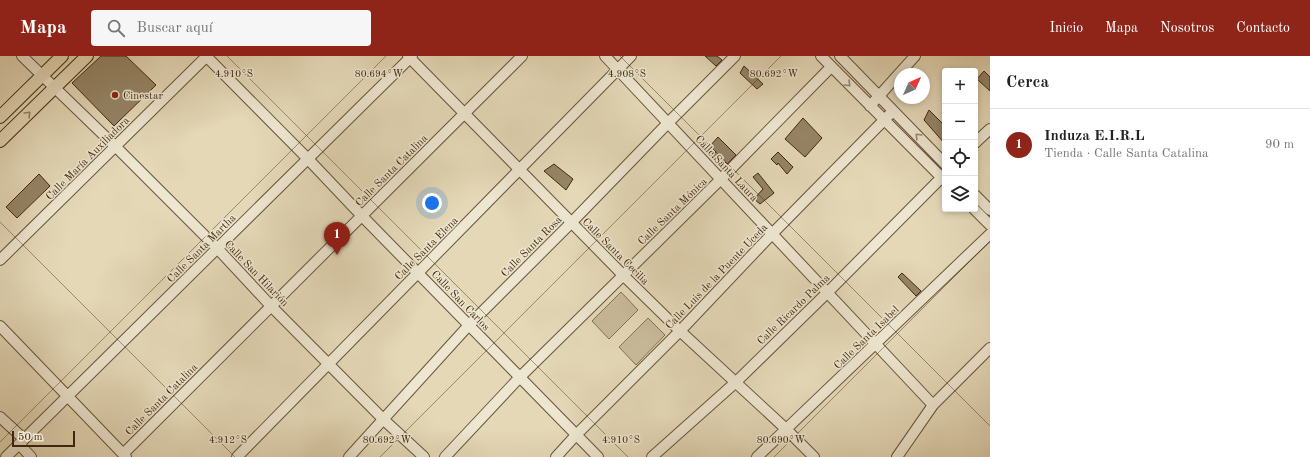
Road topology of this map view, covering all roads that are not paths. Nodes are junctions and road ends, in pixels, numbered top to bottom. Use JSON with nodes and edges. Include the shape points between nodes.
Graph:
{"nodes":[{"id":1,"x":22,"y":56,"type":"edge"},
{"id":2,"x":62,"y":56,"type":"edge"},
{"id":3,"x":87,"y":56,"type":"edge"},
{"id":4,"x":206,"y":56,"type":"edge"},
{"id":5,"x":522,"y":56,"type":"edge"},
{"id":6,"x":605,"y":56,"type":"edge"},
{"id":7,"x":631,"y":56,"type":"edge"},
{"id":8,"x":735,"y":56,"type":"edge"},
{"id":9,"x":821,"y":56,"type":"edge"},
{"id":10,"x":840,"y":56,"type":"edge"},
{"id":11,"x":915,"y":56,"type":"edge"},
{"id":12,"x":410,"y":57,"type":"edge"},
{"id":13,"x":831,"y":67,"type":"junction"},
{"id":14,"x":618,"y":70,"type":"junction"},
{"id":15,"x":42,"y":76,"type":"junction"},
{"id":16,"x":55,"y":88,"type":"junction"},
{"id":17,"x":880,"y":96,"type":"junction"},
{"id":18,"x":870,"y":106,"type":"junction"},
{"id":19,"x":893,"y":111,"type":"junction"},
{"id":20,"x":464,"y":114,"type":"junction"},
{"id":21,"x":0,"y":118,"type":"edge"},
{"id":22,"x":884,"y":120,"type":"junction"},
{"id":23,"x":668,"y":123,"type":"junction"},
{"id":24,"x":990,"y":129,"type":"edge"},
{"id":25,"x":978,"y":140,"type":"edge"},
{"id":26,"x":0,"y":141,"type":"edge"},
{"id":27,"x":116,"y":147,"type":"junction"},
{"id":28,"x":308,"y":159,"type":"junction"},
{"id":29,"x":942,"y":161,"type":"edge"},
{"id":30,"x":520,"y":170,"type":"junction"},
{"id":31,"x":942,"y":176,"type":"edge"},
{"id":32,"x":721,"y":179,"type":"junction"},
{"id":33,"x":942,"y":180,"type":"edge"},
{"id":34,"x":978,"y":197,"type":"edge"},
{"id":35,"x":990,"y":210,"type":"edge"},
{"id":36,"x":977,"y":212,"type":"edge"},
{"id":37,"x":362,"y":216,"type":"junction"},
{"id":38,"x":571,"y":223,"type":"junction"},
{"id":39,"x":990,"y":225,"type":"edge"},
{"id":40,"x":772,"y":234,"type":"junction"},
{"id":41,"x":990,"y":234,"type":"edge"},
{"id":42,"x":217,"y":248,"type":"junction"},
{"id":43,"x":0,"y":260,"type":"edge"},
{"id":44,"x":418,"y":273,"type":"junction"},
{"id":45,"x":623,"y":275,"type":"junction"},
{"id":46,"x":828,"y":292,"type":"junction"},
{"id":47,"x":271,"y":306,"type":"junction"},
{"id":48,"x":469,"y":325,"type":"junction"},
{"id":49,"x":0,"y":326,"type":"edge"},
{"id":50,"x":680,"y":331,"type":"junction"},
{"id":51,"x":876,"y":344,"type":"junction"},
{"id":52,"x":990,"y":348,"type":"edge"},
{"id":53,"x":329,"y":363,"type":"junction"},
{"id":54,"x":520,"y":377,"type":"junction"},
{"id":55,"x":736,"y":382,"type":"junction"},
{"id":56,"x":68,"y":396,"type":"junction"},
{"id":57,"x":933,"y":405,"type":"junction"},
{"id":58,"x":0,"y":417,"type":"edge"},
{"id":59,"x":384,"y":420,"type":"junction"},
{"id":60,"x":786,"y":429,"type":"junction"},
{"id":61,"x":576,"y":434,"type":"junction"},
{"id":62,"x":21,"y":442,"type":"junction"},
{"id":63,"x":124,"y":456,"type":"edge"},
{"id":64,"x":6,"y":457,"type":"edge"},
{"id":65,"x":31,"y":457,"type":"edge"},
{"id":66,"x":237,"y":457,"type":"edge"},
{"id":67,"x":350,"y":457,"type":"edge"},
{"id":68,"x":424,"y":457,"type":"edge"},
{"id":69,"x":445,"y":457,"type":"edge"},
{"id":70,"x":556,"y":457,"type":"edge"},
{"id":71,"x":598,"y":457,"type":"edge"},
{"id":72,"x":652,"y":457,"type":"edge"},
{"id":73,"x":757,"y":457,"type":"edge"},
{"id":74,"x":814,"y":457,"type":"edge"},
{"id":75,"x":897,"y":457,"type":"edge"}],
"edges":[{"from":1,"to":15,"type":"street","name":"Calle San Hilarión"},
{"from":2,"to":15,"type":"main road"},
{"from":3,"to":16,"type":"main road"},
{"from":4,"to":27,"type":"street","name":"Calle María Auxiliadora"},
{"from":4,"to":28,"type":"street","name":"Calle San Carlos"},
{"from":5,"to":20,"type":"street","name":"Calle Santa Catalina"},
{"from":6,"to":14,"type":"street","name":"Calle Santa Laura"},
{"from":7,"to":14,"type":"street","name":"Calle Santa Elena"},
{"from":8,"to":23,"type":"street","name":"Calle Santa Rosa"},
{"from":9,"to":13,"type":"street"},
{"from":10,"to":17,"type":"street"},
{"from":11,"to":17,"type":"street"},
{"from":12,"to":20,"type":"street","name":"Calle Santa Cecilia"},
{"from":12,"to":28,"type":"street","name":"Calle Santa Martha"},
{"from":13,"to":18,"type":"street","one_way":true},
{"from":13,"to":32,"type":"street","name":"Calle Santa Mónica"},
{"from":14,"to":23,"type":"street","name":"Calle Santa Laura"},
{"from":14,"to":30,"type":"street","name":"Calle Santa Elena"},
{"from":15,"to":16,"type":"street","name":"Calle San Hilarión"},
{"from":15,"to":21,"type":"main road"},
{"from":26,"to":16,"type":"main road","one_way":true},
{"from":16,"to":27,"type":"street","name":"Calle San Hilarión"},
{"from":17,"to":18,"type":"street"},
{"from":17,"to":19,"type":"street"},
{"from":18,"to":22,"type":"street"},
{"from":19,"to":22,"type":"street","name":"Calle Luis de la Puente Uceda"},
{"from":29,"to":19,"type":"street","one_way":true},
{"from":20,"to":30,"type":"street","name":"Calle Santa Cecilia"},
{"from":20,"to":37,"type":"street","name":"Calle Santa Catalina"},
{"from":22,"to":31,"type":"street"},
{"from":22,"to":40,"type":"street","name":"Calle Luis de la Puente Uceda"},
{"from":23,"to":32,"type":"street","name":"Calle Santa Laura"},
{"from":23,"to":38,"type":"street","name":"Calle Santa Rosa"},
{"from":24,"to":25,"type":"street"},
{"from":27,"to":42,"type":"street","name":"Calle San Hilarión"},
{"from":27,"to":43,"type":"street","name":"Calle María Auxiliadora"},
{"from":28,"to":37,"type":"street","name":"Calle San Carlos"},
{"from":28,"to":42,"type":"street","name":"Calle Santa Martha"},
{"from":30,"to":38,"type":"street","name":"Calle Santa Cecilia"},
{"from":30,"to":44,"type":"street","name":"Calle Santa Elena"},
{"from":32,"to":40,"type":"street","name":"Calle Santa Laura"},
{"from":32,"to":45,"type":"street","name":"Calle Santa Mónica"},
{"from":33,"to":46,"type":"street","name":"Calle Ricardo Palma"},
{"from":34,"to":35,"type":"street"},
{"from":36,"to":39,"type":"street"},
{"from":37,"to":44,"type":"street","name":"Calle San Carlos"},
{"from":37,"to":47,"type":"street","name":"Calle Santa Catalina"},
{"from":38,"to":45,"type":"street","name":"Calle Santa Cecilia"},
{"from":38,"to":48,"type":"street","name":"Calle Santa Rosa"},
{"from":40,"to":46,"type":"street","name":"Calle Santa Laura"},
{"from":40,"to":50,"type":"street","name":"Calle Luis de la Puente Uceda"},
{"from":41,"to":51,"type":"street","name":"Calle Santa Isabel"},
{"from":42,"to":47,"type":"street","name":"Calle San Hilarión"},
{"from":42,"to":56,"type":"street","name":"Calle Santa Martha"},
{"from":44,"to":48,"type":"street","name":"Calle San Carlos"},
{"from":44,"to":53,"type":"street","name":"Calle Santa Elena"},
{"from":45,"to":50,"type":"street","name":"Calle Santa Cecilia"},
{"from":45,"to":54,"type":"street","name":"Calle Santa Mónica"},
{"from":46,"to":51,"type":"street","name":"Calle Santa Laura"},
{"from":46,"to":55,"type":"street","name":"Calle Ricardo Palma"},
{"from":47,"to":53,"type":"street","name":"Calle San Hilarión"},
{"from":47,"to":63,"type":"street","name":"Calle Santa Catalina"},
{"from":48,"to":54,"type":"street","name":"Calle San Carlos"},
{"from":48,"to":59,"type":"street","name":"Calle Santa Rosa"},
{"from":49,"to":56,"type":"street"},
{"from":50,"to":55,"type":"street","name":"Calle Santa Cecilia"},
{"from":50,"to":61,"type":"street","name":"Calle Luis de la Puente Uceda"},
{"from":51,"to":57,"type":"street","name":"Calle Santa Laura"},
{"from":51,"to":60,"type":"street","name":"Calle Santa Isabel"},
{"from":52,"to":57,"type":"street"},
{"from":53,"to":59,"type":"street","name":"Calle San Hilarión"},
{"from":53,"to":66,"type":"street","name":"Calle Santa Elena"},
{"from":54,"to":61,"type":"street","name":"Calle San Carlos"},
{"from":54,"to":69,"type":"street","name":"Calle Santa Mónica"},
{"from":55,"to":60,"type":"street","name":"Calle Santa Cecilia"},
{"from":55,"to":72,"type":"street","name":"Calle Ricardo Palma"},
{"from":56,"to":62,"type":"street","name":"Calle Santa Martha"},
{"from":56,"to":63,"type":"street"},
{"from":57,"to":75,"type":"street"},
{"from":58,"to":62,"type":"street"},
{"from":59,"to":67,"type":"street","name":"Calle Santa Rosa"},
{"from":59,"to":68,"type":"street","name":"Calle San Hilarión"},
{"from":60,"to":73,"type":"street","name":"Calle Santa Isabel"},
{"from":60,"to":74,"type":"street","name":"Calle Santa Cecilia"},
{"from":61,"to":70,"type":"street","name":"Calle Luis de la Puente Uceda"},
{"from":61,"to":71,"type":"street","name":"Calle San Carlos"},
{"from":62,"to":64,"type":"street","name":"Calle Santa Martha"},
{"from":62,"to":65,"type":"street"}]}
